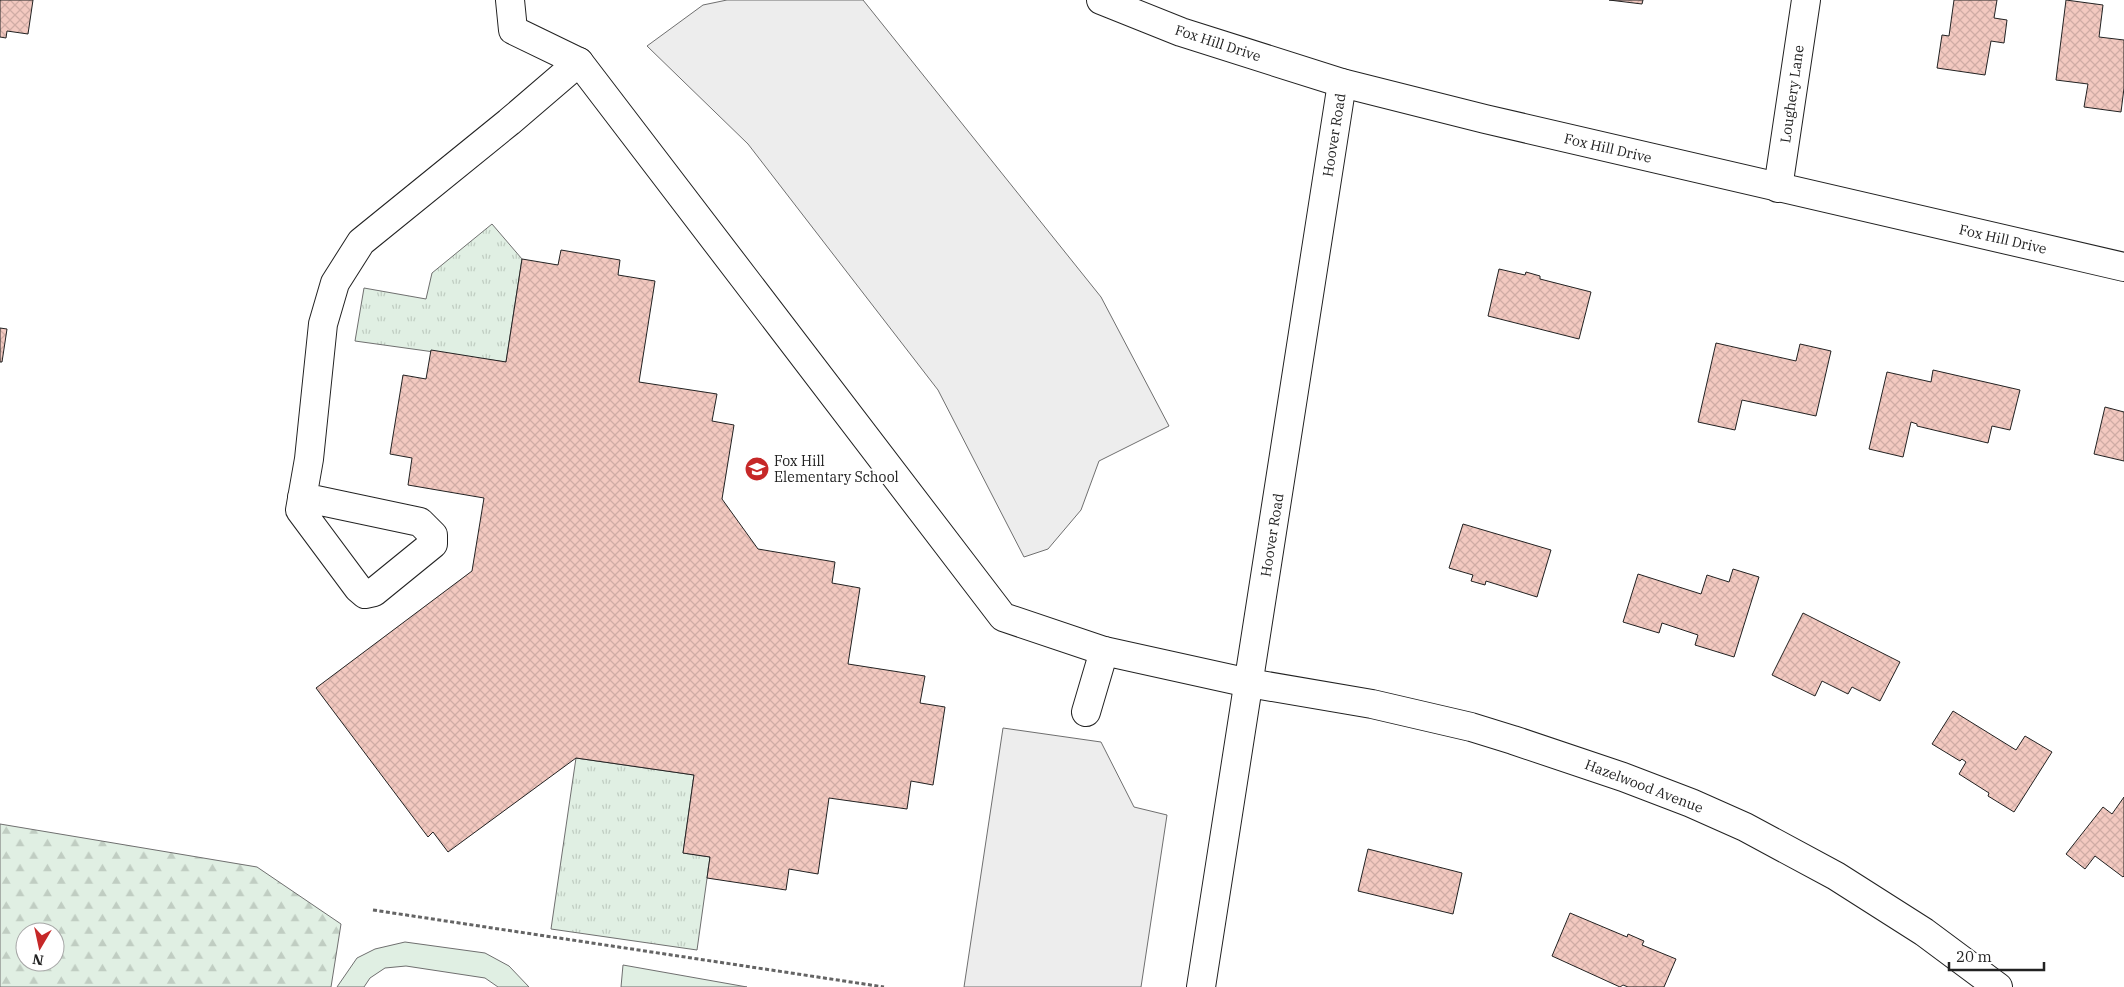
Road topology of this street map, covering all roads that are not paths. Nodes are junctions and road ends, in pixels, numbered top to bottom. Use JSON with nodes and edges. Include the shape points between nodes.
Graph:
{"nodes":[{"id":1,"x":510,"y":0,"type":"edge"},
{"id":2,"x":1101,"y":0,"type":"edge"},
{"id":3,"x":1806,"y":0,"type":"edge"},
{"id":4,"x":579,"y":62,"type":"junction"},
{"id":5,"x":1342,"y":83,"type":"junction"},
{"id":6,"x":1778,"y":188,"type":"junction"},
{"id":7,"x":2124,"y":267,"type":"edge"},
{"id":8,"x":302,"y":497,"type":"junction"},
{"id":9,"x":1104,"y":651,"type":"junction"},
{"id":10,"x":1248,"y":683,"type":"junction"},
{"id":11,"x":1086,"y":712,"type":"dead end"},
{"id":12,"x":1201,"y":987,"type":"edge"},
{"id":13,"x":1998,"y":987,"type":"edge"}],
"edges":[{"from":1,"to":4,"type":"street","via":[[513,30]]},
{"from":2,"to":5,"type":"street","name":"Fox Hill Drive","via":[[1182,32]]},
{"from":3,"to":6,"type":"street","name":"Loughery Lane"},
{"from":4,"to":8,"type":"street","via":[[361,242],[335,283],[323,324]]},
{"from":4,"to":9,"type":"street","name":"Hazelwood Avenue","via":[[1004,617]]},
{"from":5,"to":6,"type":"street","name":"Fox Hill Drive"},
{"from":5,"to":10,"type":"street","name":"Hoover Road"},
{"from":6,"to":7,"type":"street","name":"Fox Hill Drive"},
{"from":8,"to":8,"type":"street","via":[[300,510],[365,594],[374,592],[433,544],[433,534],[420,522]]},
{"from":9,"to":10,"type":"street","name":"Hazelwood Avenue"},
{"from":9,"to":11,"type":"street"},
{"from":10,"to":12,"type":"street","name":"Hoover Road"},
{"from":10,"to":13,"type":"street","name":"Hazelwood Avenue","via":[[1372,704],[1471,727],[1691,803],[1745,827],[1836,876],[1924,932]]}]}
